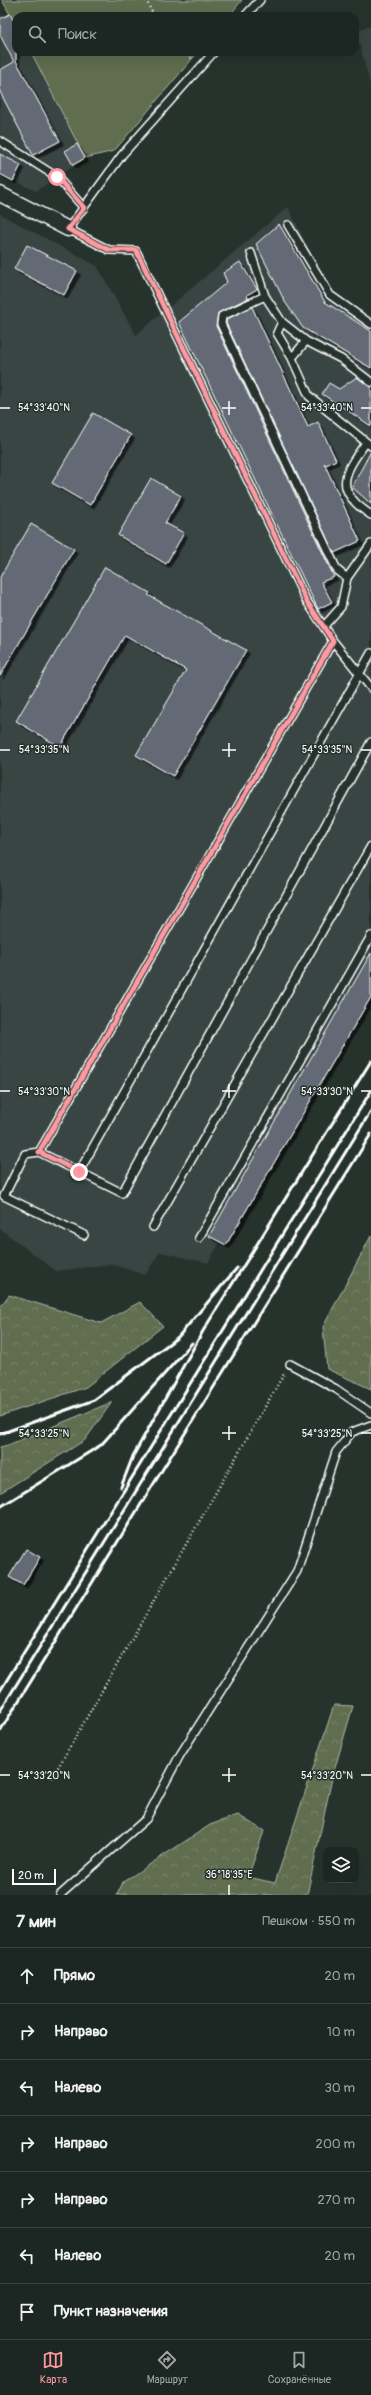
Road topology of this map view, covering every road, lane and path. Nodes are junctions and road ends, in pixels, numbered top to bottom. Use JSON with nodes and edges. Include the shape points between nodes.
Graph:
{"nodes":[{"id":1,"x":146,"y":0,"type":"edge"},
{"id":2,"x":260,"y":0,"type":"edge"},
{"id":3,"x":152,"y":12,"type":"edge"},
{"id":4,"x":249,"y":12,"type":"edge"},
{"id":5,"x":210,"y":56,"type":"edge"},
{"id":6,"x":0,"y":140,"type":"edge"},
{"id":7,"x":0,"y":194,"type":"edge"},
{"id":8,"x":84,"y":208,"type":"junction"},
{"id":9,"x":288,"y":225,"type":"dead end"},
{"id":10,"x":68,"y":229,"type":"junction"},
{"id":11,"x":252,"y":253,"type":"dead end"},
{"id":12,"x":265,"y":296,"type":"junction"},
{"id":13,"x":282,"y":322,"type":"junction"},
{"id":14,"x":371,"y":324,"type":"edge"},
{"id":15,"x":306,"y":341,"type":"junction"},
{"id":16,"x":292,"y":358,"type":"junction"},
{"id":17,"x":371,"y":382,"type":"edge"},
{"id":18,"x":368,"y":445,"type":"edge"},
{"id":19,"x":371,"y":515,"type":"edge"},
{"id":20,"x":371,"y":544,"type":"edge"},
{"id":21,"x":347,"y":578,"type":"junction"},
{"id":22,"x":324,"y":626,"type":"junction"},
{"id":23,"x":333,"y":641,"type":"junction"},
{"id":24,"x":371,"y":653,"type":"edge"},
{"id":25,"x":359,"y":673,"type":"junction"},
{"id":26,"x":371,"y":688,"type":"edge"},
{"id":27,"x":371,"y":742,"type":"edge"},
{"id":28,"x":371,"y":846,"type":"edge"},
{"id":29,"x":371,"y":936,"type":"edge"},
{"id":30,"x":39,"y":1152,"type":"junction"},
{"id":31,"x":79,"y":1172,"type":"junction"},
{"id":32,"x":152,"y":1227,"type":"dead end"},
{"id":33,"x":84,"y":1234,"type":"dead end"},
{"id":34,"x":199,"y":1238,"type":"dead end"},
{"id":35,"x":290,"y":1364,"type":"joint"},
{"id":36,"x":371,"y":1413,"type":"edge"},
{"id":37,"x":371,"y":1424,"type":"edge"},
{"id":38,"x":52,"y":1778,"type":"dead end"},
{"id":39,"x":60,"y":1895,"type":"edge"}],
"edges":[{"from":1,"to":3,"type":"path"},
{"from":2,"to":4,"type":"lane"},
{"from":5,"to":8,"type":"lane","via":[[122,155]]},
{"from":6,"to":8,"type":"lane","via":[[57,177]]},
{"from":7,"to":10,"type":"street"},
{"from":8,"to":10,"type":"lane"},
{"from":9,"to":14,"type":"lane","via":[[330,295]]},
{"from":10,"to":22,"type":"lane","via":[[109,250],[136,250],[306,600]]},
{"from":11,"to":12,"type":"lane"},
{"from":12,"to":13,"type":"lane"},
{"from":12,"to":21,"type":"lane","via":[[222,316],[221,324],[337,570]]},
{"from":13,"to":15,"type":"lane"},
{"from":13,"to":16,"type":"lane","via":[[277,333]]},
{"from":15,"to":16,"type":"lane"},
{"from":15,"to":17,"type":"lane","via":[[341,359]]},
{"from":16,"to":18,"type":"lane","via":[[309,396]]},
{"from":18,"to":19,"type":"lane","via":[[347,468],[345,488],[354,504]]},
{"from":20,"to":21,"type":"lane"},
{"from":21,"to":22,"type":"lane","via":[[342,607]]},
{"from":22,"to":23,"type":"lane"},
{"from":23,"to":25,"type":"lane"},
{"from":23,"to":30,"type":"lane"},
{"from":24,"to":25,"type":"lane"},
{"from":25,"to":26,"type":"lane"},
{"from":25,"to":31,"type":"lane"},
{"from":27,"to":31,"type":"lane","via":[[122,1193]]},
{"from":28,"to":32,"type":"lane"},
{"from":29,"to":34,"type":"lane"},
{"from":30,"to":31,"type":"lane"},
{"from":30,"to":33,"type":"lane","via":[[25,1154],[4,1196]]},
{"from":35,"to":36,"type":"lane","via":[[336,1389]]},
{"from":35,"to":38,"type":"path"},
{"from":37,"to":39,"type":"lane","via":[[352,1432],[336,1452],[296,1571],[180,1755],[146,1819]]}]}
